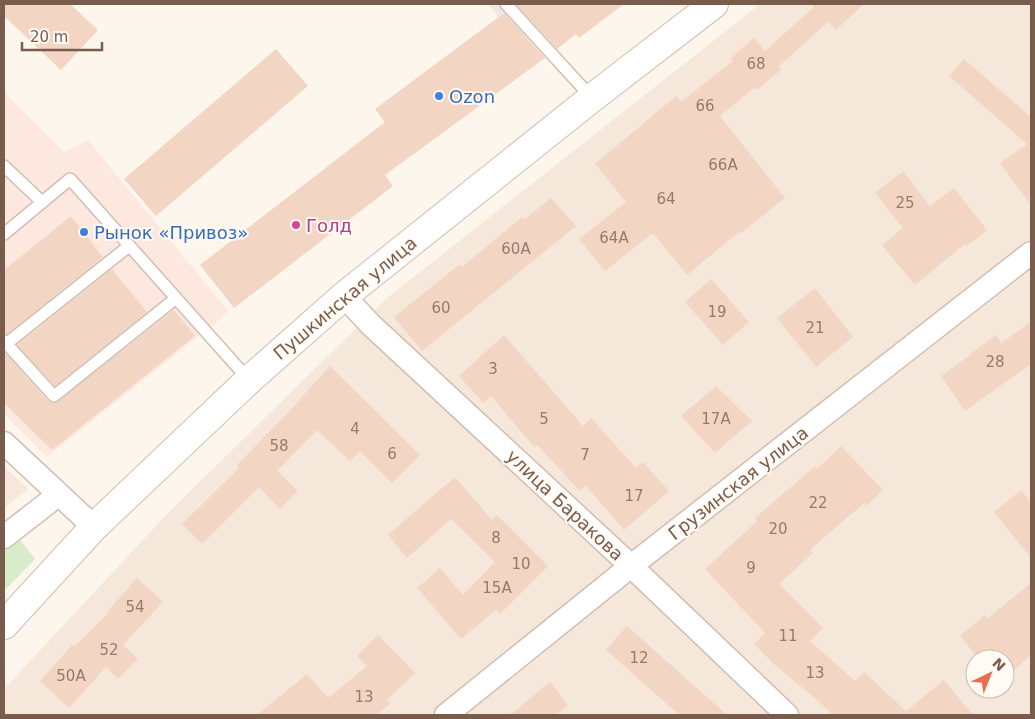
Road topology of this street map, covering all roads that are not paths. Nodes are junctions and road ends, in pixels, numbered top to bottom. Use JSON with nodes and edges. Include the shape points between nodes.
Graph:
{"nodes":[{"id":1,"x":506,"y":4,"type":"edge"},
{"id":2,"x":714,"y":4,"type":"edge"},
{"id":3,"x":592,"y":98,"type":"junction"},
{"id":4,"x":4,"y":166,"type":"edge"},
{"id":5,"x":42,"y":202,"type":"junction"},
{"id":6,"x":4,"y":234,"type":"edge"},
{"id":7,"x":129,"y":246,"type":"junction"},
{"id":8,"x":1031,"y":253,"type":"edge"},
{"id":9,"x":344,"y":296,"type":"junction"},
{"id":10,"x":175,"y":298,"type":"junction"},
{"id":11,"x":5,"y":343,"type":"edge"},
{"id":12,"x":249,"y":380,"type":"junction"},
{"id":13,"x":4,"y":443,"type":"edge"},
{"id":14,"x":58,"y":495,"type":"junction"},
{"id":15,"x":94,"y":527,"type":"junction"},
{"id":16,"x":4,"y":537,"type":"edge"},
{"id":17,"x":631,"y":566,"type":"junction"},
{"id":18,"x":4,"y":625,"type":"edge"},
{"id":19,"x":446,"y":715,"type":"edge"},
{"id":20,"x":787,"y":715,"type":"edge"}],
"edges":[{"from":1,"to":3,"type":"lane"},
{"from":2,"to":3,"type":"street","name":"Пушкинская улица"},
{"from":3,"to":9,"type":"street","name":"Пушкинская улица"},
{"from":4,"to":5,"type":"lane"},
{"from":5,"to":6,"type":"lane"},
{"from":5,"to":7,"type":"lane","via":[[70,178]]},
{"from":7,"to":10,"type":"lane"},
{"from":7,"to":11,"type":"lane"},
{"from":8,"to":17,"type":"street","name":"Грузинская улица"},
{"from":9,"to":12,"type":"street","name":"Пушкинская улица"},
{"from":9,"to":17,"type":"street","name":"улица Баракова","via":[[378,332]]},
{"from":10,"to":11,"type":"lane","via":[[54,396]]},
{"from":10,"to":12,"type":"lane"},
{"from":12,"to":15,"type":"street","name":"Пушкинская улица"},
{"from":13,"to":14,"type":"street"},
{"from":14,"to":15,"type":"street"},
{"from":14,"to":16,"type":"street"},
{"from":15,"to":18,"type":"street","name":"Пушкинская улица"},
{"from":17,"to":19,"type":"street","name":"Грузинская улица"},
{"from":17,"to":20,"type":"street","name":"улица Баракова"}]}
